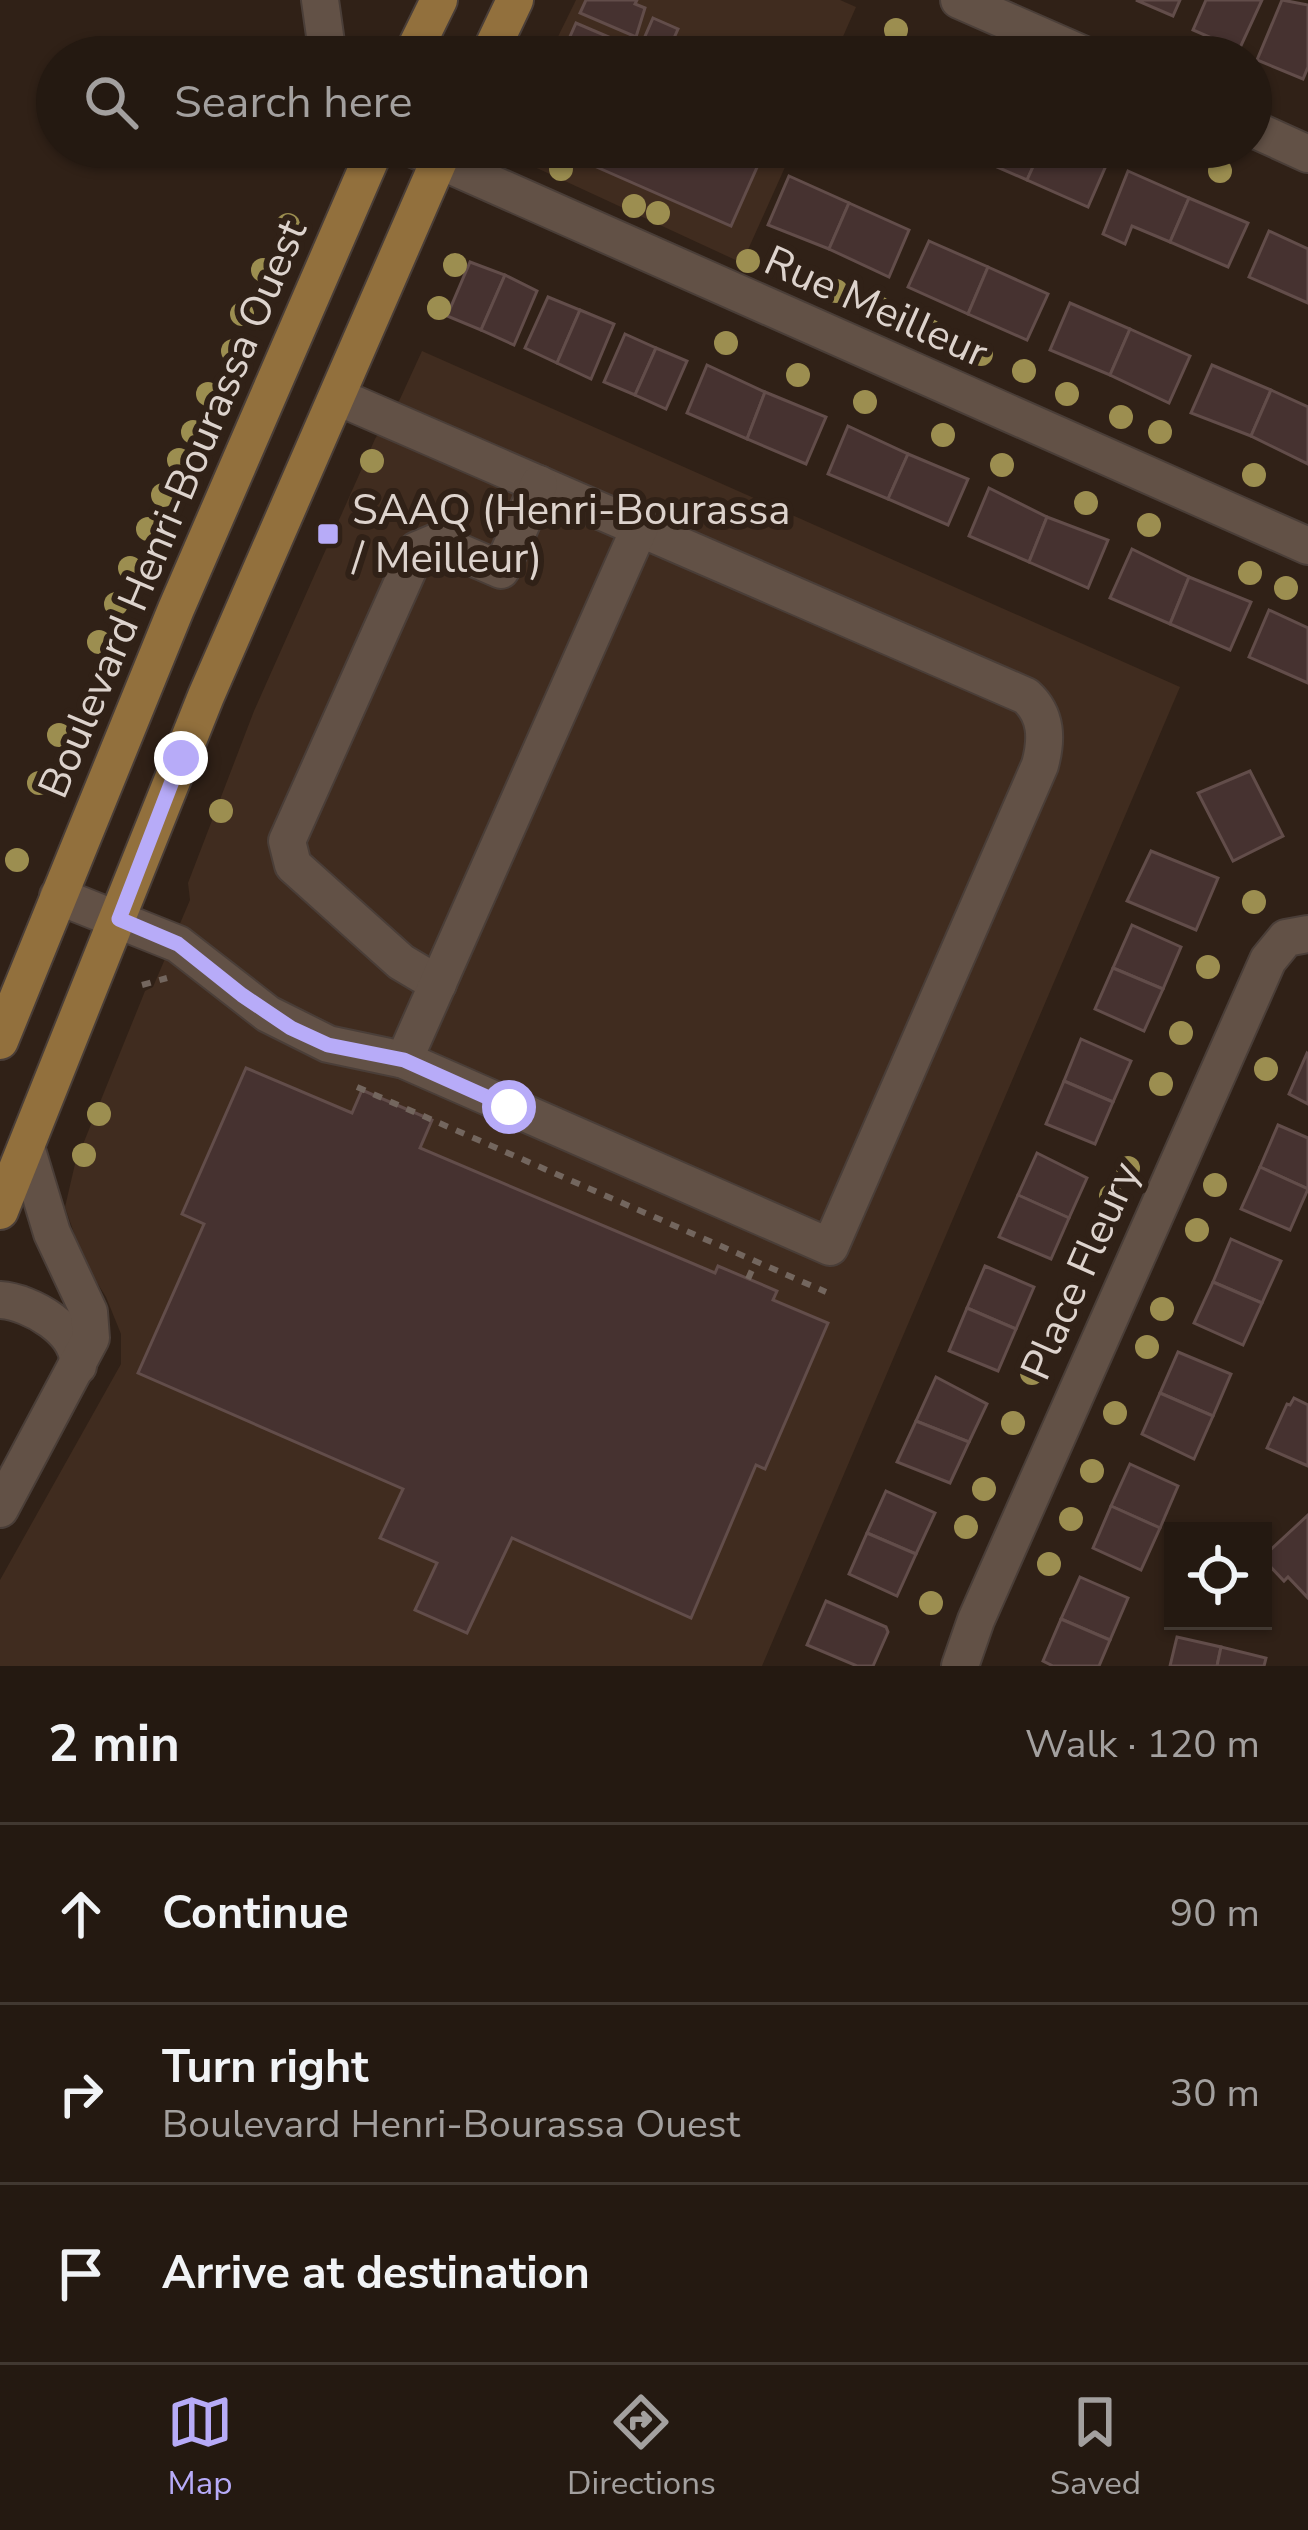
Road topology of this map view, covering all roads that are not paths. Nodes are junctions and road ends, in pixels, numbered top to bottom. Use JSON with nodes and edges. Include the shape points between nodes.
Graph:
{"nodes":[{"id":1,"x":320,"y":0,"type":"edge"},
{"id":2,"x":439,"y":0,"type":"edge"},
{"id":3,"x":515,"y":0,"type":"edge"},
{"id":4,"x":959,"y":0,"type":"edge"},
{"id":5,"x":325,"y":36,"type":"edge"},
{"id":6,"x":421,"y":36,"type":"edge"},
{"id":7,"x":498,"y":36,"type":"edge"},
{"id":8,"x":1041,"y":36,"type":"edge"},
{"id":9,"x":1272,"y":138,"type":"edge"},
{"id":10,"x":1308,"y":154,"type":"edge"},
{"id":11,"x":367,"y":168,"type":"edge"},
{"id":12,"x":425,"y":168,"type":"edge"},
{"id":13,"x":467,"y":168,"type":"edge"},
{"id":14,"x":338,"y":397,"type":"junction"},
{"id":15,"x":538,"y":484,"type":"junction"},
{"id":16,"x":640,"y":527,"type":"junction"},
{"id":17,"x":1308,"y":546,"type":"edge"},
{"id":18,"x":58,"y":896,"type":"junction"},
{"id":19,"x":119,"y":919,"type":"junction"},
{"id":20,"x":1308,"y":934,"type":"edge"},
{"id":21,"x":438,"y":984,"type":"junction"},
{"id":22,"x":0,"y":1041,"type":"edge"},
{"id":23,"x":404,"y":1060,"type":"junction"},
{"id":24,"x":26,"y":1147,"type":"junction"},
{"id":25,"x":0,"y":1211,"type":"edge"},
{"id":26,"x":0,"y":1300,"type":"edge"},
{"id":27,"x":78,"y":1366,"type":"junction"},
{"id":28,"x":0,"y":1509,"type":"edge"},
{"id":29,"x":960,"y":1666,"type":"edge"}],
"edges":[{"from":1,"to":5,"type":"street"},
{"from":2,"to":6,"type":"main road"},
{"from":3,"to":7,"type":"main road"},
{"from":4,"to":8,"type":"street"},
{"from":9,"to":10,"type":"street"},
{"from":11,"to":18,"type":"main road","name":"Boulevard Henri-Bourassa Ouest"},
{"from":12,"to":14,"type":"main road"},
{"from":13,"to":17,"type":"street","name":"Rue Meilleur"},
{"from":14,"to":15,"type":"street"},
{"from":14,"to":19,"type":"main road","via":[[226,646]]},
{"from":15,"to":16,"type":"street"},
{"from":15,"to":21,"type":"street","via":[[501,570],[436,542],[417,550],[286,841],[293,865],[401,962]]},
{"from":16,"to":21,"type":"street"},
{"from":16,"to":23,"type":"street","via":[[1026,696],[1044,724],[1040,765],[830,1247]]},
{"from":18,"to":19,"type":"street"},
{"from":18,"to":22,"type":"main road","name":"Boulevard Henri-Bourassa Ouest"},
{"from":19,"to":23,"type":"street","via":[[178,944],[291,1028],[328,1045]]},
{"from":19,"to":24,"type":"main road"},
{"from":20,"to":29,"type":"street","name":"Place Fleury","via":[[1286,938],[1268,960]]},
{"from":21,"to":23,"type":"street"},
{"from":24,"to":25,"type":"main road"},
{"from":24,"to":27,"type":"street","via":[[52,1233],[89,1312],[91,1338]]},
{"from":26,"to":27,"type":"street","via":[[60,1328],[78,1351]]},
{"from":27,"to":28,"type":"street"}]}
